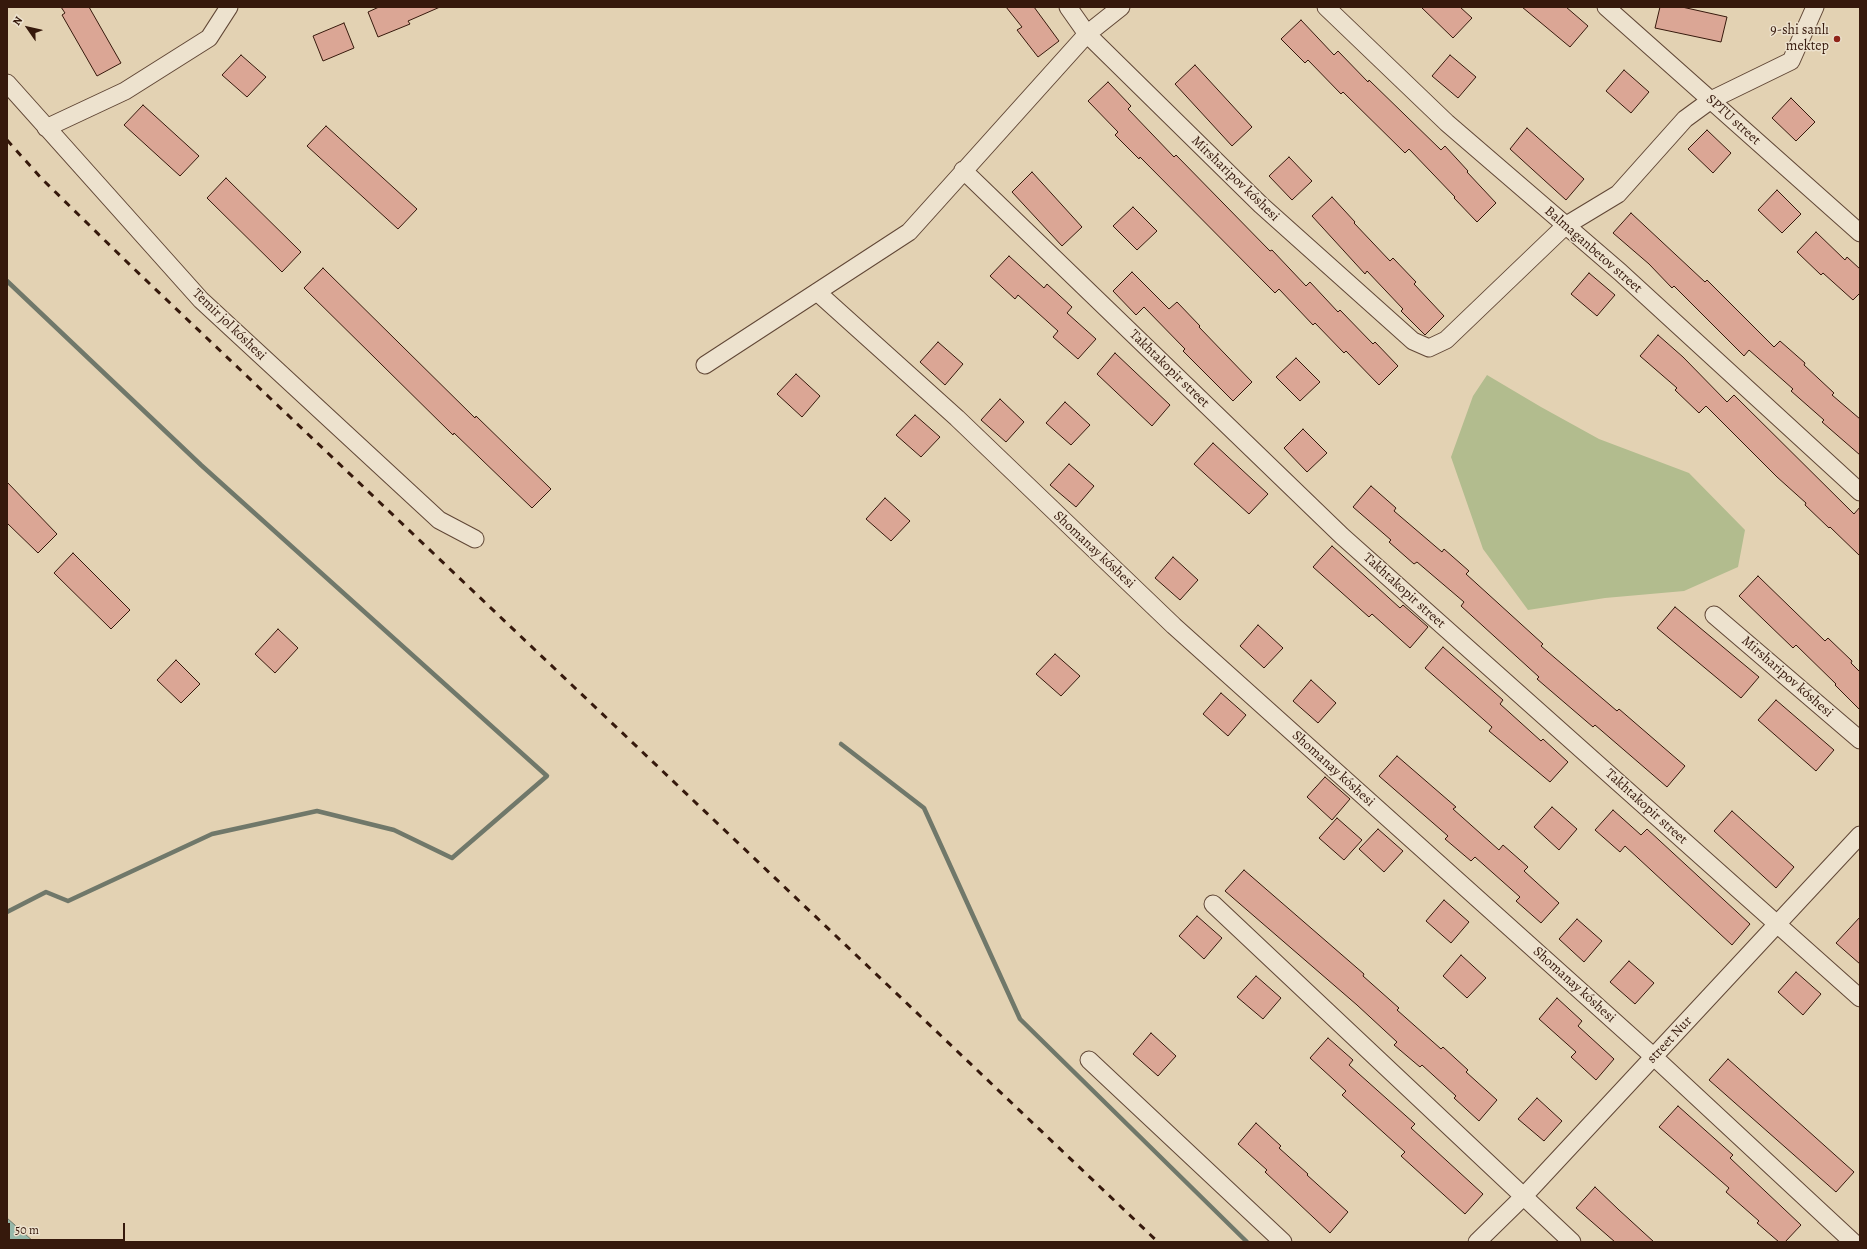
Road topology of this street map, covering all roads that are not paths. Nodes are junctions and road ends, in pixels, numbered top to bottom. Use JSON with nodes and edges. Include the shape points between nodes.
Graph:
{"nodes":[{"id":1,"x":229,"y":7,"type":"edge"},
{"id":2,"x":1068,"y":7,"type":"edge"},
{"id":3,"x":1121,"y":7,"type":"edge"},
{"id":4,"x":1326,"y":7,"type":"edge"},
{"id":5,"x":1606,"y":7,"type":"edge"},
{"id":6,"x":1815,"y":7,"type":"edge"},
{"id":7,"x":1087,"y":34,"type":"junction"},
{"id":8,"x":7,"y":84,"type":"edge"},
{"id":9,"x":1710,"y":100,"type":"junction"},
{"id":10,"x":46,"y":128,"type":"junction"},
{"id":11,"x":963,"y":170,"type":"junction"},
{"id":12,"x":1566,"y":226,"type":"junction"},
{"id":13,"x":1860,"y":233,"type":"edge"},
{"id":14,"x":817,"y":292,"type":"junction"},
{"id":15,"x":705,"y":365,"type":"dead end"},
{"id":16,"x":1860,"y":492,"type":"edge"},
{"id":17,"x":475,"y":539,"type":"dead end"},
{"id":18,"x":1714,"y":615,"type":"dead end"},
{"id":19,"x":1860,"y":740,"type":"edge"},
{"id":20,"x":1860,"y":836,"type":"edge"},
{"id":21,"x":1213,"y":904,"type":"dead end"},
{"id":22,"x":1778,"y":924,"type":"junction"},
{"id":23,"x":1860,"y":998,"type":"edge"},
{"id":24,"x":1654,"y":1057,"type":"junction"},
{"id":25,"x":1088,"y":1060,"type":"dead end"},
{"id":26,"x":1523,"y":1196,"type":"junction"},
{"id":27,"x":1283,"y":1242,"type":"edge"},
{"id":28,"x":1477,"y":1242,"type":"edge"},
{"id":29,"x":1572,"y":1242,"type":"edge"},
{"id":30,"x":1853,"y":1242,"type":"edge"}],
"edges":[{"from":1,"to":10,"type":"street","via":[[209,38],[125,91]]},
{"from":2,"to":7,"type":"street","name":"Mirsharipov kóshesi"},
{"from":3,"to":7,"type":"street"},
{"from":4,"to":12,"type":"street","name":"Balmaganbetov street","via":[[1447,123]]},
{"from":5,"to":9,"type":"street","name":"SPTU street"},
{"from":6,"to":9,"type":"street","via":[[1792,61]]},
{"from":7,"to":11,"type":"street"},
{"from":7,"to":12,"type":"street","name":"Mirsharipov kóshesi","via":[[1260,205],[1413,341],[1429,348],[1446,340]]},
{"from":8,"to":10,"type":"street","name":"Temir jol kóshesi"},
{"from":9,"to":12,"type":"street","via":[[1685,119],[1618,194]]},
{"from":9,"to":13,"type":"street","name":"SPTU street"},
{"from":10,"to":17,"type":"street","name":"Temir jol kóshesi","via":[[201,300],[439,520]]},
{"from":11,"to":14,"type":"street","via":[[909,232]]},
{"from":11,"to":22,"type":"street","name":"Takhtakopir street","via":[[1342,536]]},
{"from":12,"to":16,"type":"street","name":"Balmaganbetov street","via":[[1620,272]]},
{"from":14,"to":15,"type":"street"},
{"from":14,"to":24,"type":"street","name":"Shomanay kóshesi","via":[[956,418],[1174,626]]},
{"from":18,"to":19,"type":"street","name":"Mirsharipov kóshesi"},
{"from":20,"to":22,"type":"street","name":"street Nur"},
{"from":21,"to":26,"type":"street"},
{"from":22,"to":23,"type":"street","name":"Takhtakopir street"},
{"from":22,"to":24,"type":"street","name":"street Nur"},
{"from":24,"to":26,"type":"street","name":"street Nur"},
{"from":24,"to":30,"type":"street","name":"Shomanay kóshesi"},
{"from":25,"to":27,"type":"street"},
{"from":26,"to":28,"type":"street","name":"street Nur"},
{"from":26,"to":29,"type":"street"}]}
